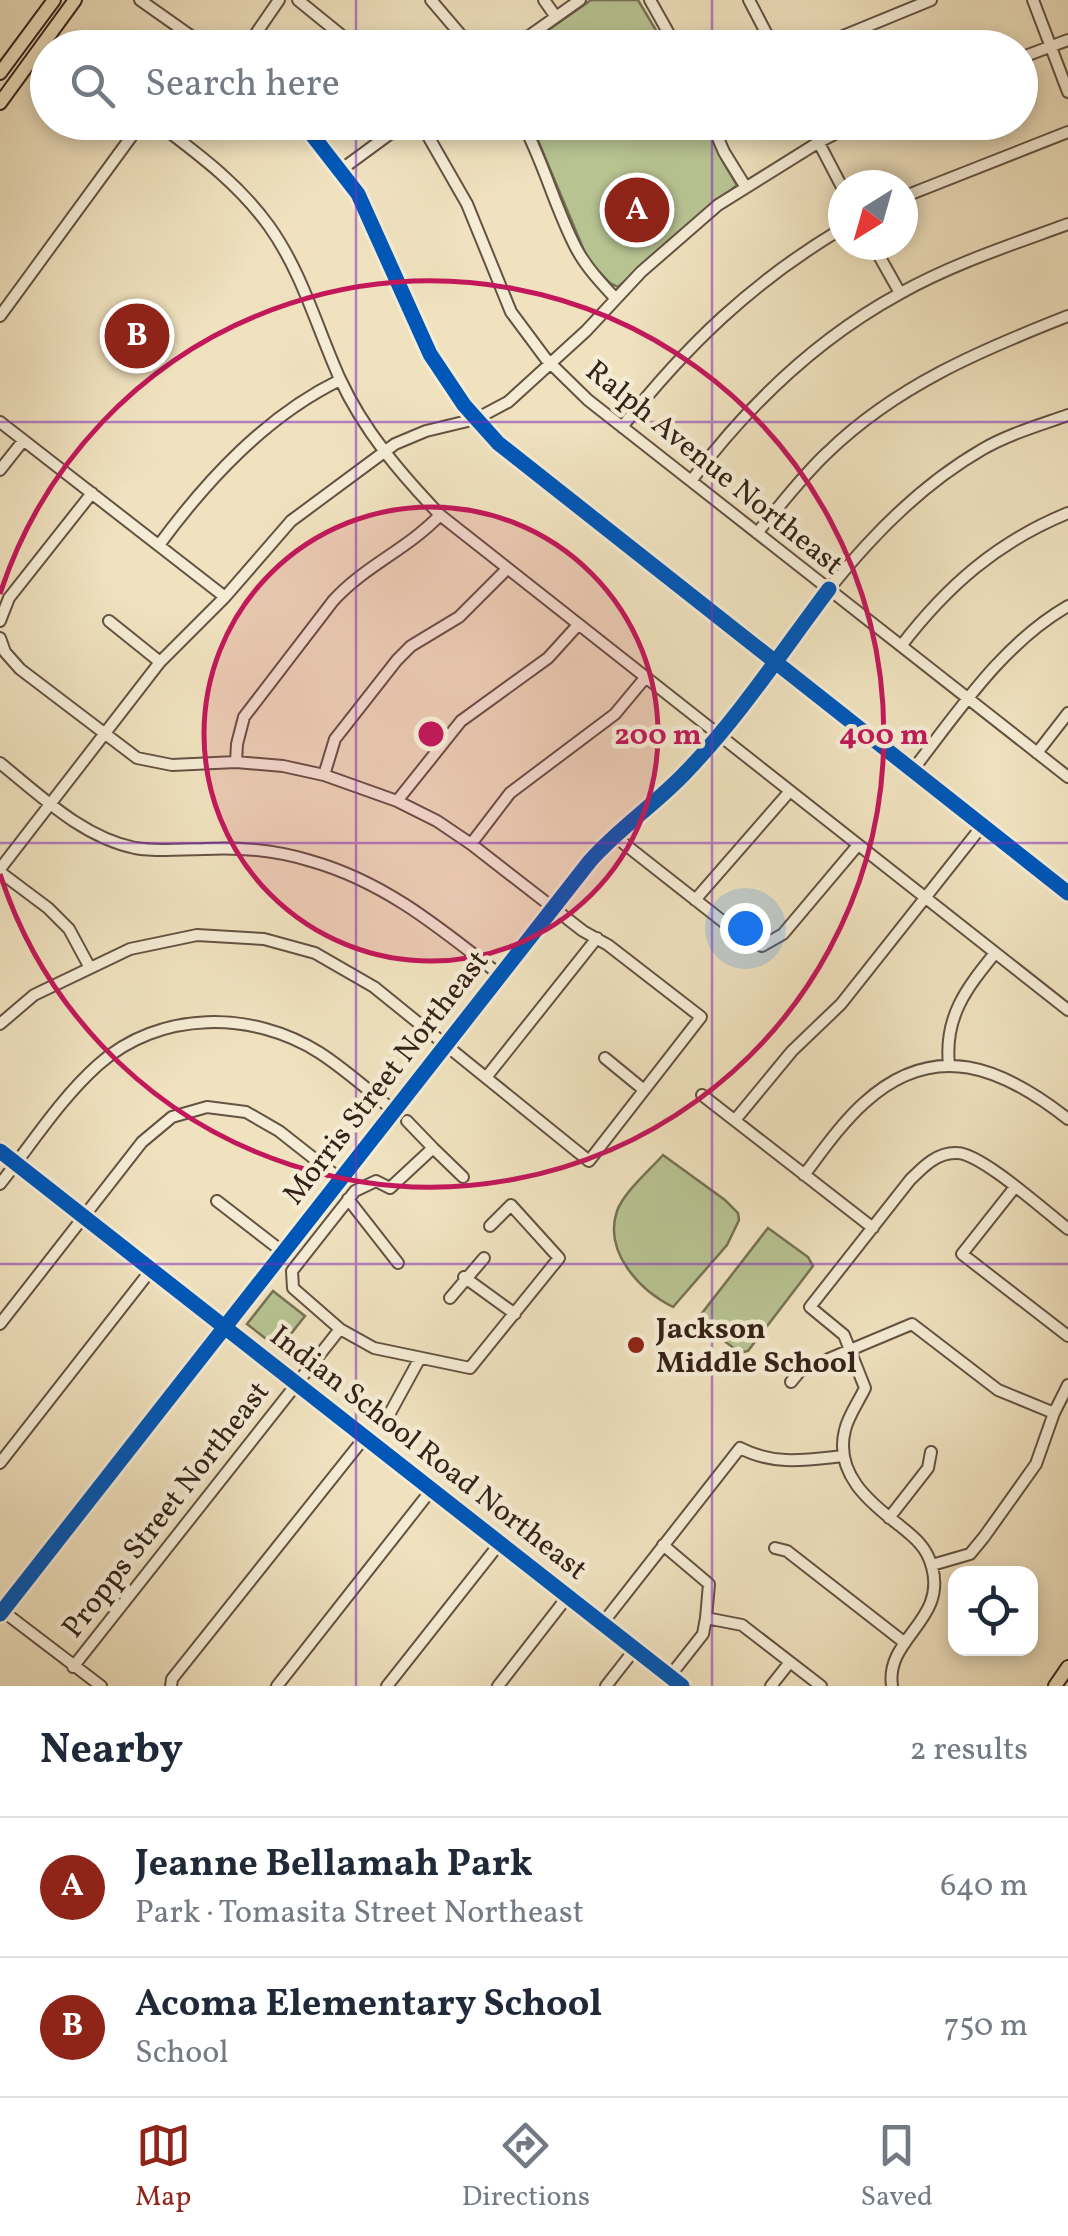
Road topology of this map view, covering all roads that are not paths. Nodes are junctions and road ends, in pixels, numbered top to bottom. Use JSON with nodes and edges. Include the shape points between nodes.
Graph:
{"nodes":[{"id":1,"x":54,"y":0,"type":"edge"},
{"id":2,"x":65,"y":0,"type":"edge"},
{"id":3,"x":75,"y":0,"type":"edge"},
{"id":4,"x":140,"y":0,"type":"edge"},
{"id":5,"x":279,"y":0,"type":"edge"},
{"id":6,"x":298,"y":0,"type":"edge"},
{"id":7,"x":431,"y":0,"type":"edge"},
{"id":8,"x":544,"y":0,"type":"edge"},
{"id":9,"x":580,"y":0,"type":"edge"},
{"id":10,"x":650,"y":0,"type":"edge"},
{"id":11,"x":749,"y":0,"type":"edge"},
{"id":12,"x":931,"y":0,"type":"edge"},
{"id":13,"x":1033,"y":0,"type":"edge"},
{"id":14,"x":556,"y":17,"type":"junction"},
{"id":15,"x":32,"y":30,"type":"edge"},
{"id":16,"x":48,"y":30,"type":"edge"},
{"id":17,"x":53,"y":30,"type":"edge"},
{"id":18,"x":181,"y":30,"type":"edge"},
{"id":19,"x":258,"y":30,"type":"edge"},
{"id":20,"x":335,"y":30,"type":"edge"},
{"id":21,"x":457,"y":30,"type":"edge"},
{"id":22,"x":538,"y":30,"type":"edge"},
{"id":23,"x":667,"y":30,"type":"edge"},
{"id":24,"x":765,"y":30,"type":"edge"},
{"id":25,"x":858,"y":30,"type":"edge"},
{"id":26,"x":30,"y":32,"type":"edge"},
{"id":27,"x":1068,"y":40,"type":"edge"},
{"id":28,"x":1051,"y":46,"type":"junction"},
{"id":29,"x":1038,"y":51,"type":"edge"},
{"id":30,"x":30,"y":62,"type":"edge"},
{"id":31,"x":0,"y":73,"type":"edge"},
{"id":32,"x":1068,"y":92,"type":"edge"},
{"id":33,"x":0,"y":103,"type":"edge"},
{"id":34,"x":1068,"y":132,"type":"edge"},
{"id":35,"x":129,"y":140,"type":"edge"},
{"id":36,"x":179,"y":140,"type":"edge"},
{"id":37,"x":317,"y":140,"type":"edge"},
{"id":38,"x":381,"y":140,"type":"edge"},
{"id":39,"x":430,"y":140,"type":"edge"},
{"id":40,"x":531,"y":140,"type":"edge"},
{"id":41,"x":719,"y":140,"type":"edge"},
{"id":42,"x":822,"y":140,"type":"edge"},
{"id":43,"x":818,"y":142,"type":"junction"},
{"id":44,"x":342,"y":169,"type":"junction"},
{"id":45,"x":833,"y":170,"type":"edge"},
{"id":46,"x":745,"y":186,"type":"junction"},
{"id":47,"x":918,"y":191,"type":"edge"},
{"id":48,"x":1068,"y":224,"type":"edge"},
{"id":49,"x":828,"y":238,"type":"edge"},
{"id":50,"x":881,"y":260,"type":"edge"},
{"id":51,"x":900,"y":293,"type":"junction"},
{"id":52,"x":616,"y":299,"type":"junction"},
{"id":53,"x":0,"y":316,"type":"edge"},
{"id":54,"x":1068,"y":316,"type":"edge"},
{"id":55,"x":550,"y":364,"type":"junction"},
{"id":56,"x":340,"y":380,"type":"junction"},
{"id":57,"x":1068,"y":415,"type":"edge"},
{"id":58,"x":476,"y":419,"type":"junction"},
{"id":59,"x":0,"y":422,"type":"edge"},
{"id":60,"x":622,"y":426,"type":"junction"},
{"id":61,"x":23,"y":440,"type":"junction"},
{"id":62,"x":384,"y":452,"type":"junction"},
{"id":63,"x":0,"y":470,"type":"edge"},
{"id":64,"x":691,"y":481,"type":"junction"},
{"id":65,"x":92,"y":493,"type":"junction"},
{"id":66,"x":1068,"y":513,"type":"edge"},
{"id":67,"x":440,"y":515,"type":"junction"},
{"id":68,"x":757,"y":534,"type":"junction"},
{"id":69,"x":159,"y":545,"type":"junction"},
{"id":70,"x":506,"y":570,"type":"junction"},
{"id":71,"x":829,"y":589,"type":"junction"},
{"id":72,"x":225,"y":597,"type":"junction"},
{"id":73,"x":1068,"y":606,"type":"edge"},
{"id":74,"x":0,"y":621,"type":"edge"},
{"id":75,"x":109,"y":621,"type":"dead end"},
{"id":76,"x":577,"y":626,"type":"junction"},
{"id":77,"x":0,"y":638,"type":"edge"},
{"id":78,"x":901,"y":646,"type":"junction"},
{"id":79,"x":160,"y":662,"type":"junction"},
{"id":80,"x":773,"y":663,"type":"junction"},
{"id":81,"x":645,"y":678,"type":"junction"},
{"id":82,"x":969,"y":700,"type":"junction"},
{"id":83,"x":1068,"y":714,"type":"edge"},
{"id":84,"x":717,"y":734,"type":"junction"},
{"id":85,"x":104,"y":735,"type":"junction"},
{"id":86,"x":1037,"y":753,"type":"junction"},
{"id":87,"x":236,"y":762,"type":"junction"},
{"id":88,"x":0,"y":763,"type":"edge"},
{"id":89,"x":912,"y":771,"type":"junction"},
{"id":90,"x":324,"y":774,"type":"junction"},
{"id":91,"x":1068,"y":777,"type":"edge"},
{"id":92,"x":790,"y":791,"type":"junction"},
{"id":93,"x":397,"y":801,"type":"junction"},
{"id":94,"x":50,"y":802,"type":"junction"},
{"id":95,"x":982,"y":826,"type":"junction"},
{"id":96,"x":613,"y":836,"type":"junction"},
{"id":97,"x":470,"y":844,"type":"junction"},
{"id":98,"x":858,"y":845,"type":"junction"},
{"id":99,"x":0,"y":870,"type":"edge"},
{"id":100,"x":1068,"y":893,"type":"edge"},
{"id":101,"x":925,"y":898,"type":"junction"},
{"id":102,"x":695,"y":900,"type":"junction"},
{"id":103,"x":553,"y":907,"type":"junction"},
{"id":104,"x":597,"y":938,"type":"junction"},
{"id":105,"x":995,"y":953,"type":"junction"},
{"id":106,"x":89,"y":966,"type":"junction"},
{"id":107,"x":500,"y":975,"type":"junction"},
{"id":108,"x":1068,"y":1010,"type":"edge"},
{"id":109,"x":0,"y":1024,"type":"edge"},
{"id":110,"x":446,"y":1043,"type":"junction"},
{"id":111,"x":605,"y":1058,"type":"dead end"},
{"id":112,"x":949,"y":1065,"type":"junction"},
{"id":113,"x":488,"y":1076,"type":"junction"},
{"id":114,"x":644,"y":1090,"type":"junction"},
{"id":115,"x":702,"y":1095,"type":"dead end"},
{"id":116,"x":393,"y":1110,"type":"junction"},
{"id":117,"x":1068,"y":1119,"type":"edge"},
{"id":118,"x":735,"y":1120,"type":"junction"},
{"id":119,"x":407,"y":1121,"type":"dead end"},
{"id":120,"x":433,"y":1148,"type":"junction"},
{"id":121,"x":0,"y":1151,"type":"edge"},
{"id":122,"x":16,"y":1164,"type":"junction"},
{"id":123,"x":804,"y":1175,"type":"junction"},
{"id":124,"x":463,"y":1177,"type":"dead end"},
{"id":125,"x":340,"y":1179,"type":"junction"},
{"id":126,"x":0,"y":1184,"type":"edge"},
{"id":127,"x":1015,"y":1187,"type":"junction"},
{"id":128,"x":348,"y":1199,"type":"junction"},
{"id":129,"x":217,"y":1201,"type":"dead end"},
{"id":130,"x":84,"y":1217,"type":"junction"},
{"id":131,"x":490,"y":1226,"type":"dead end"},
{"id":132,"x":873,"y":1228,"type":"junction"},
{"id":133,"x":1068,"y":1228,"type":"edge"},
{"id":134,"x":283,"y":1252,"type":"junction"},
{"id":135,"x":484,"y":1258,"type":"dead end"},
{"id":136,"x":398,"y":1263,"type":"dead end"},
{"id":137,"x":152,"y":1270,"type":"junction"},
{"id":138,"x":464,"y":1277,"type":"junction"},
{"id":139,"x":450,"y":1298,"type":"dead end"},
{"id":140,"x":515,"y":1314,"type":"junction"},
{"id":141,"x":0,"y":1324,"type":"edge"},
{"id":142,"x":224,"y":1326,"type":"junction"},
{"id":143,"x":340,"y":1329,"type":"junction"},
{"id":144,"x":1068,"y":1336,"type":"edge"},
{"id":145,"x":850,"y":1349,"type":"junction"},
{"id":146,"x":420,"y":1358,"type":"junction"},
{"id":147,"x":791,"y":1382,"type":"dead end"},
{"id":148,"x":296,"y":1383,"type":"junction"},
{"id":149,"x":1068,"y":1386,"type":"edge"},
{"id":150,"x":1054,"y":1413,"type":"junction"},
{"id":151,"x":384,"y":1424,"type":"dead end"},
{"id":152,"x":365,"y":1437,"type":"junction"},
{"id":153,"x":932,"y":1452,"type":"dead end"},
{"id":154,"x":844,"y":1456,"type":"junction"},
{"id":155,"x":0,"y":1463,"type":"edge"},
{"id":156,"x":432,"y":1489,"type":"junction"},
{"id":157,"x":890,"y":1518,"type":"junction"},
{"id":158,"x":500,"y":1543,"type":"junction"},
{"id":159,"x":663,"y":1546,"type":"junction"},
{"id":160,"x":775,"y":1548,"type":"dead end"},
{"id":161,"x":932,"y":1565,"type":"junction"},
{"id":162,"x":568,"y":1596,"type":"junction"},
{"id":163,"x":1,"y":1611,"type":"edge"},
{"id":164,"x":706,"y":1618,"type":"junction"},
{"id":165,"x":602,"y":1624,"type":"junction"},
{"id":166,"x":905,"y":1642,"type":"junction"},
{"id":167,"x":635,"y":1649,"type":"junction"},
{"id":168,"x":790,"y":1662,"type":"junction"},
{"id":169,"x":74,"y":1667,"type":"junction"},
{"id":170,"x":1068,"y":1667,"type":"edge"},
{"id":171,"x":670,"y":1676,"type":"junction"},
{"id":172,"x":101,"y":1686,"type":"edge"},
{"id":173,"x":170,"y":1686,"type":"edge"},
{"id":174,"x":277,"y":1686,"type":"edge"},
{"id":175,"x":387,"y":1686,"type":"edge"},
{"id":176,"x":498,"y":1686,"type":"edge"},
{"id":177,"x":606,"y":1686,"type":"edge"},
{"id":178,"x":682,"y":1686,"type":"edge"},
{"id":179,"x":771,"y":1686,"type":"edge"},
{"id":180,"x":821,"y":1686,"type":"edge"},
{"id":181,"x":892,"y":1686,"type":"edge"},
{"id":182,"x":1054,"y":1686,"type":"edge"}],
"edges":[{"from":1,"to":15,"type":"main road"},
{"from":2,"to":16,"type":"main road"},
{"from":3,"to":17,"type":"main road"},
{"from":4,"to":18,"type":"street"},
{"from":5,"to":19,"type":"street"},
{"from":6,"to":20,"type":"street"},
{"from":7,"to":21,"type":"street"},
{"from":8,"to":14,"type":"street"},
{"from":9,"to":14,"type":"street"},
{"from":10,"to":23,"type":"street"},
{"from":11,"to":24,"type":"street"},
{"from":12,"to":25,"type":"street"},
{"from":13,"to":28,"type":"street"},
{"from":14,"to":22,"type":"street"},
{"from":26,"to":31,"type":"main road"},
{"from":27,"to":28,"type":"street"},
{"from":28,"to":29,"type":"street"},
{"from":28,"to":32,"type":"street"},
{"from":30,"to":33,"type":"main road"},
{"from":34,"to":47,"type":"street"},
{"from":35,"to":53,"type":"street"},
{"from":36,"to":56,"type":"street","via":[[232,182],[272,230]]},
{"from":37,"to":44,"type":"street"},
{"from":38,"to":44,"type":"street"},
{"from":39,"to":55,"type":"street","name":"Ralph Avenue Northeast","via":[[467,204],[511,312]]},
{"from":40,"to":52,"type":"street","via":[[574,245]]},
{"from":41,"to":46,"type":"street"},
{"from":42,"to":43,"type":"street"},
{"from":43,"to":45,"type":"street"},
{"from":43,"to":46,"type":"street"},
{"from":44,"to":58,"type":"street","via":[[373,222],[424,344]]},
{"from":46,"to":52,"type":"street","via":[[671,244]]},
{"from":48,"to":51,"type":"street"},
{"from":49,"to":60,"type":"street","via":[[732,305]]},
{"from":50,"to":51,"type":"street"},
{"from":51,"to":64,"type":"street","via":[[784,375]]},
{"from":52,"to":55,"type":"street"},
{"from":54,"to":68,"type":"street","via":[[953,364],[884,405],[826,453]]},
{"from":55,"to":58,"type":"street","via":[[508,402]]},
{"from":55,"to":60,"type":"street","name":"Ralph Avenue Northeast"},
{"from":56,"to":62,"type":"street"},
{"from":56,"to":69,"type":"street","via":[[240,451]]},
{"from":57,"to":71,"type":"street","name":"Morris Street Northeast","via":[[986,447],[939,477],[876,532]]},
{"from":58,"to":62,"type":"street","via":[[409,437]]},
{"from":58,"to":80,"type":"street","via":[[520,464]]},
{"from":59,"to":61,"type":"street"},
{"from":60,"to":64,"type":"street","name":"Ralph Avenue Northeast"},
{"from":61,"to":63,"type":"street"},
{"from":61,"to":65,"type":"street"},
{"from":62,"to":67,"type":"street"},
{"from":62,"to":72,"type":"street","via":[[280,530]]},
{"from":64,"to":68,"type":"street","name":"Ralph Avenue Northeast"},
{"from":65,"to":69,"type":"street"},
{"from":65,"to":74,"type":"street","via":[[9,598]]},
{"from":66,"to":78,"type":"street","via":[[1016,536],[971,568]]},
{"from":67,"to":70,"type":"street"},
{"from":67,"to":87,"type":"street","via":[[333,601],[244,716]]},
{"from":68,"to":71,"type":"street","name":"Ralph Avenue Northeast"},
{"from":69,"to":72,"type":"street"},
{"from":70,"to":76,"type":"street"},
{"from":70,"to":90,"type":"street","via":[[460,616],[397,660],[335,739]]},
{"from":71,"to":78,"type":"street","name":"Ralph Avenue Northeast"},
{"from":71,"to":80,"type":"street","name":"Morris Street Northeast"},
{"from":72,"to":79,"type":"street"},
{"from":73,"to":82,"type":"street","via":[[1009,650]]},
{"from":75,"to":79,"type":"street"},
{"from":76,"to":81,"type":"street"},
{"from":76,"to":93,"type":"street","via":[[548,658],[461,720]]},
{"from":77,"to":85,"type":"street","via":[[20,668]]},
{"from":78,"to":82,"type":"street","name":"Ralph Avenue Northeast"},
{"from":79,"to":85,"type":"street"},
{"from":80,"to":84,"type":"street","name":"Morris Street Northeast"},
{"from":80,"to":89,"type":"street"},
{"from":81,"to":84,"type":"street"},
{"from":81,"to":97,"type":"street","via":[[615,714],[510,793]]},
{"from":82,"to":86,"type":"street","name":"Ralph Avenue Northeast"},
{"from":82,"to":89,"type":"street"},
{"from":83,"to":86,"type":"street"},
{"from":84,"to":92,"type":"street"},
{"from":84,"to":96,"type":"street","name":"Morris Street Northeast","via":[[667,791]]},
{"from":85,"to":87,"type":"street","via":[[156,764]]},
{"from":85,"to":94,"type":"street"},
{"from":86,"to":91,"type":"street","name":"Ralph Avenue Northeast"},
{"from":87,"to":90,"type":"street"},
{"from":88,"to":94,"type":"street"},
{"from":89,"to":95,"type":"street"},
{"from":90,"to":93,"type":"street"},
{"from":92,"to":98,"type":"street"},
{"from":92,"to":102,"type":"street"},
{"from":93,"to":97,"type":"street"},
{"from":94,"to":99,"type":"street"},
{"from":94,"to":107,"type":"street","via":[[100,836],[139,849],[248,849],[338,870],[402,900]]},
{"from":95,"to":100,"type":"street"},
{"from":95,"to":101,"type":"street"},
{"from":96,"to":102,"type":"street"},
{"from":96,"to":103,"type":"street","name":"Morris Street Northeast"},
{"from":97,"to":103,"type":"street"},
{"from":98,"to":101,"type":"street"},
{"from":98,"to":102,"type":"street","via":[[782,934],[762,946]]},
{"from":99,"to":106,"type":"street","via":[[69,930]]},
{"from":101,"to":105,"type":"street"},
{"from":101,"to":118,"type":"street","via":[[841,1004]]},
{"from":103,"to":104,"type":"street"},
{"from":103,"to":107,"type":"street","name":"Morris Street Northeast"},
{"from":104,"to":113,"type":"street"},
{"from":104,"to":114,"type":"street","via":[[701,1017]]},
{"from":105,"to":108,"type":"street"},
{"from":105,"to":112,"type":"street","via":[[954,1010]]},
{"from":106,"to":109,"type":"street","via":[[34,994]]},
{"from":106,"to":110,"type":"street","via":[[182,937],[264,939],[342,967]]},
{"from":107,"to":110,"type":"street","name":"Morris Street Northeast"},
{"from":110,"to":113,"type":"street"},
{"from":110,"to":116,"type":"street","name":"Morris Street Northeast"},
{"from":111,"to":114,"type":"street"},
{"from":112,"to":117,"type":"street","via":[[1020,1084]]},
{"from":112,"to":123,"type":"street","via":[[875,1094]]},
{"from":113,"to":114,"type":"street","via":[[590,1161]]},
{"from":115,"to":118,"type":"street"},
{"from":116,"to":122,"type":"street","via":[[279,1032],[218,1021],[168,1026],[97,1065]]},
{"from":116,"to":125,"type":"street","name":"Morris Street Northeast"},
{"from":118,"to":123,"type":"street"},
{"from":119,"to":120,"type":"street"},
{"from":120,"to":124,"type":"street"},
{"from":120,"to":128,"type":"street","via":[[390,1188],[376,1181]]},
{"from":121,"to":122,"type":"street","name":"Indian School Road Northeast"},
{"from":122,"to":126,"type":"street"},
{"from":122,"to":130,"type":"street","name":"Indian School Road Northeast"},
{"from":123,"to":132,"type":"street"},
{"from":125,"to":130,"type":"street","via":[[264,1120],[207,1107],[156,1128]]},
{"from":125,"to":134,"type":"street","name":"Morris Street Northeast"},
{"from":127,"to":132,"type":"street","via":[[970,1155],[946,1154],[923,1167]]},
{"from":127,"to":133,"type":"street"},
{"from":127,"to":144,"type":"street","via":[[962,1254]]},
{"from":128,"to":136,"type":"street"},
{"from":128,"to":143,"type":"street","via":[[292,1271],[293,1288]]},
{"from":129,"to":134,"type":"street"},
{"from":130,"to":137,"type":"street","name":"Indian School Road Northeast"},
{"from":130,"to":141,"type":"street"},
{"from":131,"to":140,"type":"street","via":[[511,1205],[560,1258]]},
{"from":132,"to":145,"type":"street","via":[[810,1307]]},
{"from":134,"to":142,"type":"street","name":"Morris Street Northeast"},
{"from":135,"to":138,"type":"street"},
{"from":137,"to":142,"type":"street","name":"Indian School Road Northeast"},
{"from":137,"to":155,"type":"street"},
{"from":138,"to":139,"type":"street"},
{"from":138,"to":140,"type":"street"},
{"from":140,"to":146,"type":"street","via":[[470,1368]]},
{"from":142,"to":148,"type":"street","name":"Indian School Road Northeast"},
{"from":142,"to":163,"type":"street","name":"Morris Street Northeast"},
{"from":143,"to":146,"type":"street","via":[[374,1348]]},
{"from":143,"to":148,"type":"street","name":"Propps Street Northeast"},
{"from":145,"to":147,"type":"street","via":[[800,1370]]},
{"from":145,"to":150,"type":"street","via":[[912,1324],[998,1390]]},
{"from":145,"to":154,"type":"street","via":[[865,1388],[844,1431]]},
{"from":146,"to":151,"type":"street"},
{"from":148,"to":152,"type":"street","name":"Indian School Road Northeast"},
{"from":148,"to":169,"type":"street","name":"Propps Street Northeast"},
{"from":149,"to":150,"type":"street"},
{"from":150,"to":161,"type":"street","via":[[1036,1464],[977,1546]]},
{"from":152,"to":156,"type":"street","name":"Indian School Road Northeast"},
{"from":152,"to":173,"type":"street"},
{"from":153,"to":157,"type":"street","via":[[928,1468]]},
{"from":154,"to":157,"type":"street","via":[[865,1498]]},
{"from":154,"to":159,"type":"street","via":[[785,1462],[740,1448]]},
{"from":156,"to":158,"type":"street","name":"Indian School Road Northeast"},
{"from":156,"to":174,"type":"street"},
{"from":157,"to":161,"type":"street","via":[[922,1545]]},
{"from":158,"to":162,"type":"street","name":"Indian School Road Northeast"},
{"from":158,"to":175,"type":"street"},
{"from":159,"to":164,"type":"street","via":[[710,1584]]},
{"from":159,"to":165,"type":"street"},
{"from":160,"to":166,"type":"street"},
{"from":161,"to":166,"type":"street","via":[[932,1606]]},
{"from":162,"to":165,"type":"street","name":"Indian School Road Northeast"},
{"from":162,"to":176,"type":"street"},
{"from":163,"to":169,"type":"street"},
{"from":164,"to":168,"type":"street","via":[[742,1624]]},
{"from":164,"to":171,"type":"street","via":[[703,1634]]},
{"from":165,"to":167,"type":"street","name":"Indian School Road Northeast"},
{"from":166,"to":181,"type":"street","via":[[892,1667]]},
{"from":167,"to":171,"type":"street","name":"Indian School Road Northeast"},
{"from":167,"to":177,"type":"street"},
{"from":168,"to":179,"type":"street"},
{"from":168,"to":180,"type":"street"},
{"from":169,"to":172,"type":"street"},
{"from":170,"to":182,"type":"main road"},
{"from":171,"to":178,"type":"street","name":"Indian School Road Northeast"}]}
